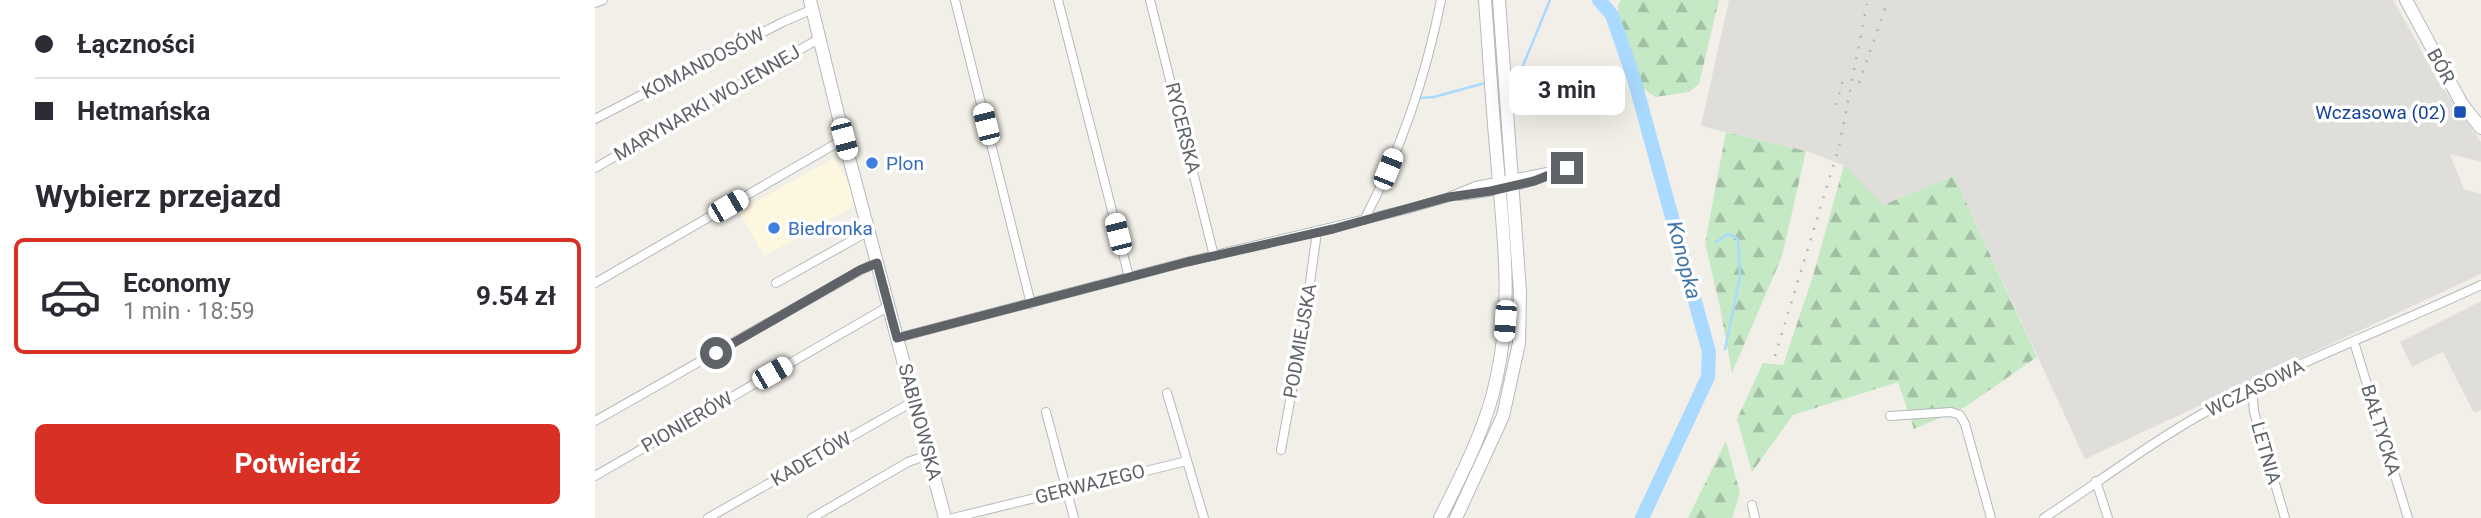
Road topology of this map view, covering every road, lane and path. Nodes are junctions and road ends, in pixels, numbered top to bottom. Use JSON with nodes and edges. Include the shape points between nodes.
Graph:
{"nodes":[{"id":1,"x":603,"y":0,"type":"edge"},
{"id":2,"x":955,"y":0,"type":"edge"},
{"id":3,"x":1058,"y":0,"type":"edge"},
{"id":4,"x":1150,"y":0,"type":"edge"},
{"id":5,"x":1441,"y":0,"type":"edge"},
{"id":6,"x":1485,"y":0,"type":"edge"},
{"id":7,"x":1499,"y":0,"type":"edge"},
{"id":8,"x":2406,"y":0,"type":"edge"},
{"id":9,"x":595,"y":3,"type":"edge"},
{"id":10,"x":812,"y":4,"type":"edge"},
{"id":11,"x":820,"y":38,"type":"junction"},
{"id":12,"x":595,"y":119,"type":"edge"},
{"id":13,"x":2481,"y":128,"type":"edge"},
{"id":14,"x":844,"y":139,"type":"junction"},
{"id":15,"x":595,"y":168,"type":"edge"},
{"id":16,"x":1506,"y":184,"type":"junction"},
{"id":17,"x":1364,"y":220,"type":"junction"},
{"id":18,"x":869,"y":232,"type":"junction"},
{"id":19,"x":1317,"y":232,"type":"junction"},
{"id":20,"x":1215,"y":256,"type":"junction"},
{"id":21,"x":877,"y":263,"type":"junction"},
{"id":22,"x":1129,"y":277,"type":"junction"},
{"id":23,"x":776,"y":283,"type":"dead end"},
{"id":24,"x":595,"y":284,"type":"edge"},
{"id":25,"x":2481,"y":285,"type":"edge"},
{"id":26,"x":1031,"y":304,"type":"junction"},
{"id":27,"x":889,"y":306,"type":"junction"},
{"id":28,"x":897,"y":338,"type":"junction"},
{"id":29,"x":2354,"y":342,"type":"junction"},
{"id":30,"x":2252,"y":387,"type":"junction"},
{"id":31,"x":1167,"y":393,"type":"dead end"},
{"id":32,"x":914,"y":401,"type":"junction"},
{"id":33,"x":1046,"y":412,"type":"dead end"},
{"id":34,"x":1890,"y":416,"type":"dead end"},
{"id":35,"x":595,"y":421,"type":"edge"},
{"id":36,"x":1281,"y":450,"type":"dead end"},
{"id":37,"x":928,"y":455,"type":"junction"},
{"id":38,"x":1187,"y":461,"type":"junction"},
{"id":39,"x":595,"y":476,"type":"edge"},
{"id":40,"x":2097,"y":481,"type":"junction"},
{"id":41,"x":1066,"y":490,"type":"junction"},
{"id":42,"x":1752,"y":505,"type":"dead end"},
{"id":43,"x":708,"y":518,"type":"edge"},
{"id":44,"x":811,"y":518,"type":"edge"},
{"id":45,"x":945,"y":518,"type":"edge"},
{"id":46,"x":953,"y":518,"type":"edge"},
{"id":47,"x":1074,"y":518,"type":"edge"},
{"id":48,"x":1203,"y":518,"type":"edge"},
{"id":49,"x":1440,"y":518,"type":"edge"},
{"id":50,"x":1456,"y":518,"type":"edge"},
{"id":51,"x":1755,"y":518,"type":"edge"},
{"id":52,"x":1991,"y":518,"type":"edge"},
{"id":53,"x":2044,"y":518,"type":"edge"},
{"id":54,"x":2108,"y":518,"type":"edge"},
{"id":55,"x":2285,"y":518,"type":"edge"},
{"id":56,"x":2408,"y":518,"type":"edge"}],
"edges":[{"from":1,"to":9,"type":"street"},
{"from":2,"to":26,"type":"street"},
{"from":3,"to":22,"type":"street"},
{"from":4,"to":20,"type":"street","name":"RYCERSKA"},
{"from":5,"to":17,"type":"street","via":[[1429,57],[1379,192]]},
{"from":6,"to":16,"type":"main road","via":[[1490,83]]},
{"from":7,"to":16,"type":"main road"},
{"from":8,"to":13,"type":"main road","name":"BÓR","via":[[2462,104]]},
{"from":10,"to":11,"type":"main road","name":"SABINOWSKA"},
{"from":10,"to":12,"type":"street","name":"KOMANDOSÓW"},
{"from":11,"to":14,"type":"main road","name":"SABINOWSKA"},
{"from":11,"to":15,"type":"street","name":"MARYNARKI WOJENNEJ"},
{"from":14,"to":18,"type":"main road","name":"SABINOWSKA"},
{"from":14,"to":24,"type":"street"},
{"from":16,"to":16,"type":"street","via":[[1534,181],[1567,168]]},
{"from":16,"to":17,"type":"street","via":[[1476,186]]},
{"from":16,"to":49,"type":"main road","via":[[1506,302],[1497,376],[1471,455]]},
{"from":16,"to":50,"type":"main road","via":[[1520,292],[1519,343],[1503,416]]},
{"from":17,"to":19,"type":"street"},
{"from":18,"to":21,"type":"main road","name":"SABINOWSKA"},
{"from":18,"to":23,"type":"street"},
{"from":19,"to":20,"type":"street"},
{"from":19,"to":36,"type":"street","name":"PODMIEJSKA"},
{"from":20,"to":22,"type":"street"},
{"from":21,"to":27,"type":"main road","name":"SABINOWSKA"},
{"from":21,"to":35,"type":"street"},
{"from":22,"to":26,"type":"street"},
{"from":25,"to":29,"type":"street","name":"WCZASOWA"},
{"from":26,"to":28,"type":"street"},
{"from":27,"to":28,"type":"main road","name":"SABINOWSKA"},
{"from":27,"to":39,"type":"street","name":"PIONIERÓW"},
{"from":28,"to":32,"type":"main road","name":"SABINOWSKA"},
{"from":29,"to":30,"type":"street","name":"WCZASOWA"},
{"from":29,"to":56,"type":"street","name":"BAŁTYCKA"},
{"from":30,"to":40,"type":"street","name":"WCZASOWA","via":[[2168,433]]},
{"from":30,"to":55,"type":"street","name":"LETNIA","via":[[2254,412]]},
{"from":31,"to":38,"type":"street"},
{"from":32,"to":37,"type":"main road","name":"SABINOWSKA"},
{"from":32,"to":43,"type":"street","name":"KADETÓW"},
{"from":33,"to":41,"type":"street"},
{"from":34,"to":52,"type":"street","via":[[1960,415]]},
{"from":37,"to":44,"type":"street"},
{"from":37,"to":45,"type":"main road","name":"SABINOWSKA"},
{"from":38,"to":41,"type":"street","name":"GERWAZEGO"},
{"from":38,"to":48,"type":"street"},
{"from":40,"to":53,"type":"street","name":"WCZASOWA"},
{"from":40,"to":54,"type":"street"},
{"from":41,"to":46,"type":"street","name":"GERWAZEGO"},
{"from":41,"to":47,"type":"street"},
{"from":42,"to":51,"type":"street"}]}
